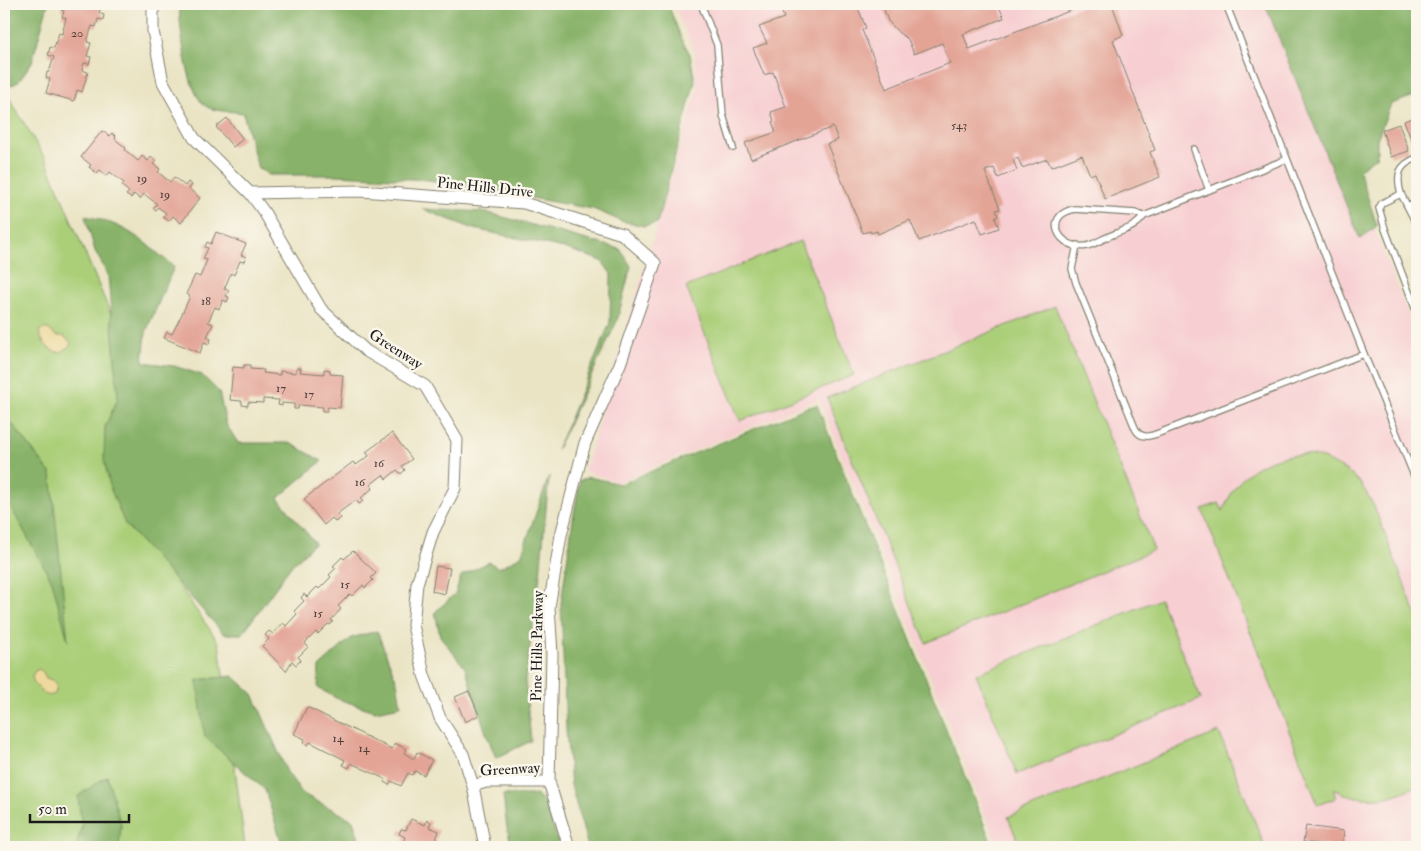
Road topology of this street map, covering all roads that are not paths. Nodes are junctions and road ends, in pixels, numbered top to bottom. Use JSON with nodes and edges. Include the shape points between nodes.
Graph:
{"nodes":[{"id":1,"x":153,"y":4,"type":"edge"},
{"id":2,"x":701,"y":4,"type":"edge"},
{"id":3,"x":1226,"y":4,"type":"edge"},
{"id":4,"x":733,"y":148,"type":"dead end"},
{"id":5,"x":1194,"y":149,"type":"dead end"},
{"id":6,"x":1417,"y":158,"type":"edge"},
{"id":7,"x":1287,"y":159,"type":"junction"},
{"id":8,"x":1209,"y":190,"type":"junction"},
{"id":9,"x":250,"y":193,"type":"junction"},
{"id":10,"x":1401,"y":194,"type":"junction"},
{"id":11,"x":1407,"y":205,"type":"junction"},
{"id":12,"x":1417,"y":205,"type":"edge"},
{"id":13,"x":1144,"y":216,"type":"junction"},
{"id":14,"x":1417,"y":225,"type":"edge"},
{"id":15,"x":1077,"y":246,"type":"junction"},
{"id":16,"x":1417,"y":312,"type":"edge"},
{"id":17,"x":1364,"y":354,"type":"junction"},
{"id":18,"x":620,"y":364,"type":"joint"},
{"id":19,"x":1417,"y":483,"type":"edge"},
{"id":20,"x":549,"y":782,"type":"junction"},
{"id":21,"x":473,"y":786,"type":"junction"},
{"id":22,"x":485,"y":847,"type":"edge"},
{"id":23,"x":569,"y":847,"type":"edge"}],
"edges":[{"from":1,"to":9,"type":"street","name":"Greenway","via":[[153,31],[164,82],[194,138]]},
{"from":2,"to":4,"type":"lane","via":[[717,45],[723,115]]},
{"from":3,"to":7,"type":"lane"},
{"from":5,"to":8,"type":"lane"},
{"from":6,"to":10,"type":"lane","via":[[1401,170],[1398,184]]},
{"from":7,"to":8,"type":"lane"},
{"from":7,"to":17,"type":"lane"},
{"from":8,"to":13,"type":"lane"},
{"from":9,"to":18,"type":"street","name":"Pine Hills Drive","via":[[361,191],[524,203],[622,234],[655,263]]},
{"from":9,"to":21,"type":"street","name":"Greenway","via":[[321,309],[366,351],[425,386],[457,440],[455,488],[432,532],[417,584],[413,625],[424,675],[440,718],[463,754]]},
{"from":10,"to":11,"type":"lane"},
{"from":10,"to":16,"type":"lane","via":[[1382,203],[1380,213]]},
{"from":11,"to":12,"type":"lane"},
{"from":11,"to":14,"type":"lane"},
{"from":13,"to":15,"type":"lane","via":[[1137,225],[1086,246]]},
{"from":13,"to":15,"type":"lane","via":[[1066,210],[1058,217],[1057,233],[1064,241]]},
{"from":15,"to":17,"type":"lane","via":[[1072,269],[1076,283],[1137,432],[1143,436],[1149,437]]},
{"from":17,"to":19,"type":"lane"},
{"from":18,"to":20,"type":"street","name":"Pine Hills Parkway","via":[[585,443],[560,535],[549,607],[552,654]]},
{"from":20,"to":21,"type":"street","name":"Greenway","via":[[494,782]]},
{"from":20,"to":23,"type":"street","name":"Pine Hills Parkway"},
{"from":21,"to":22,"type":"street","name":"Greenway"}]}
